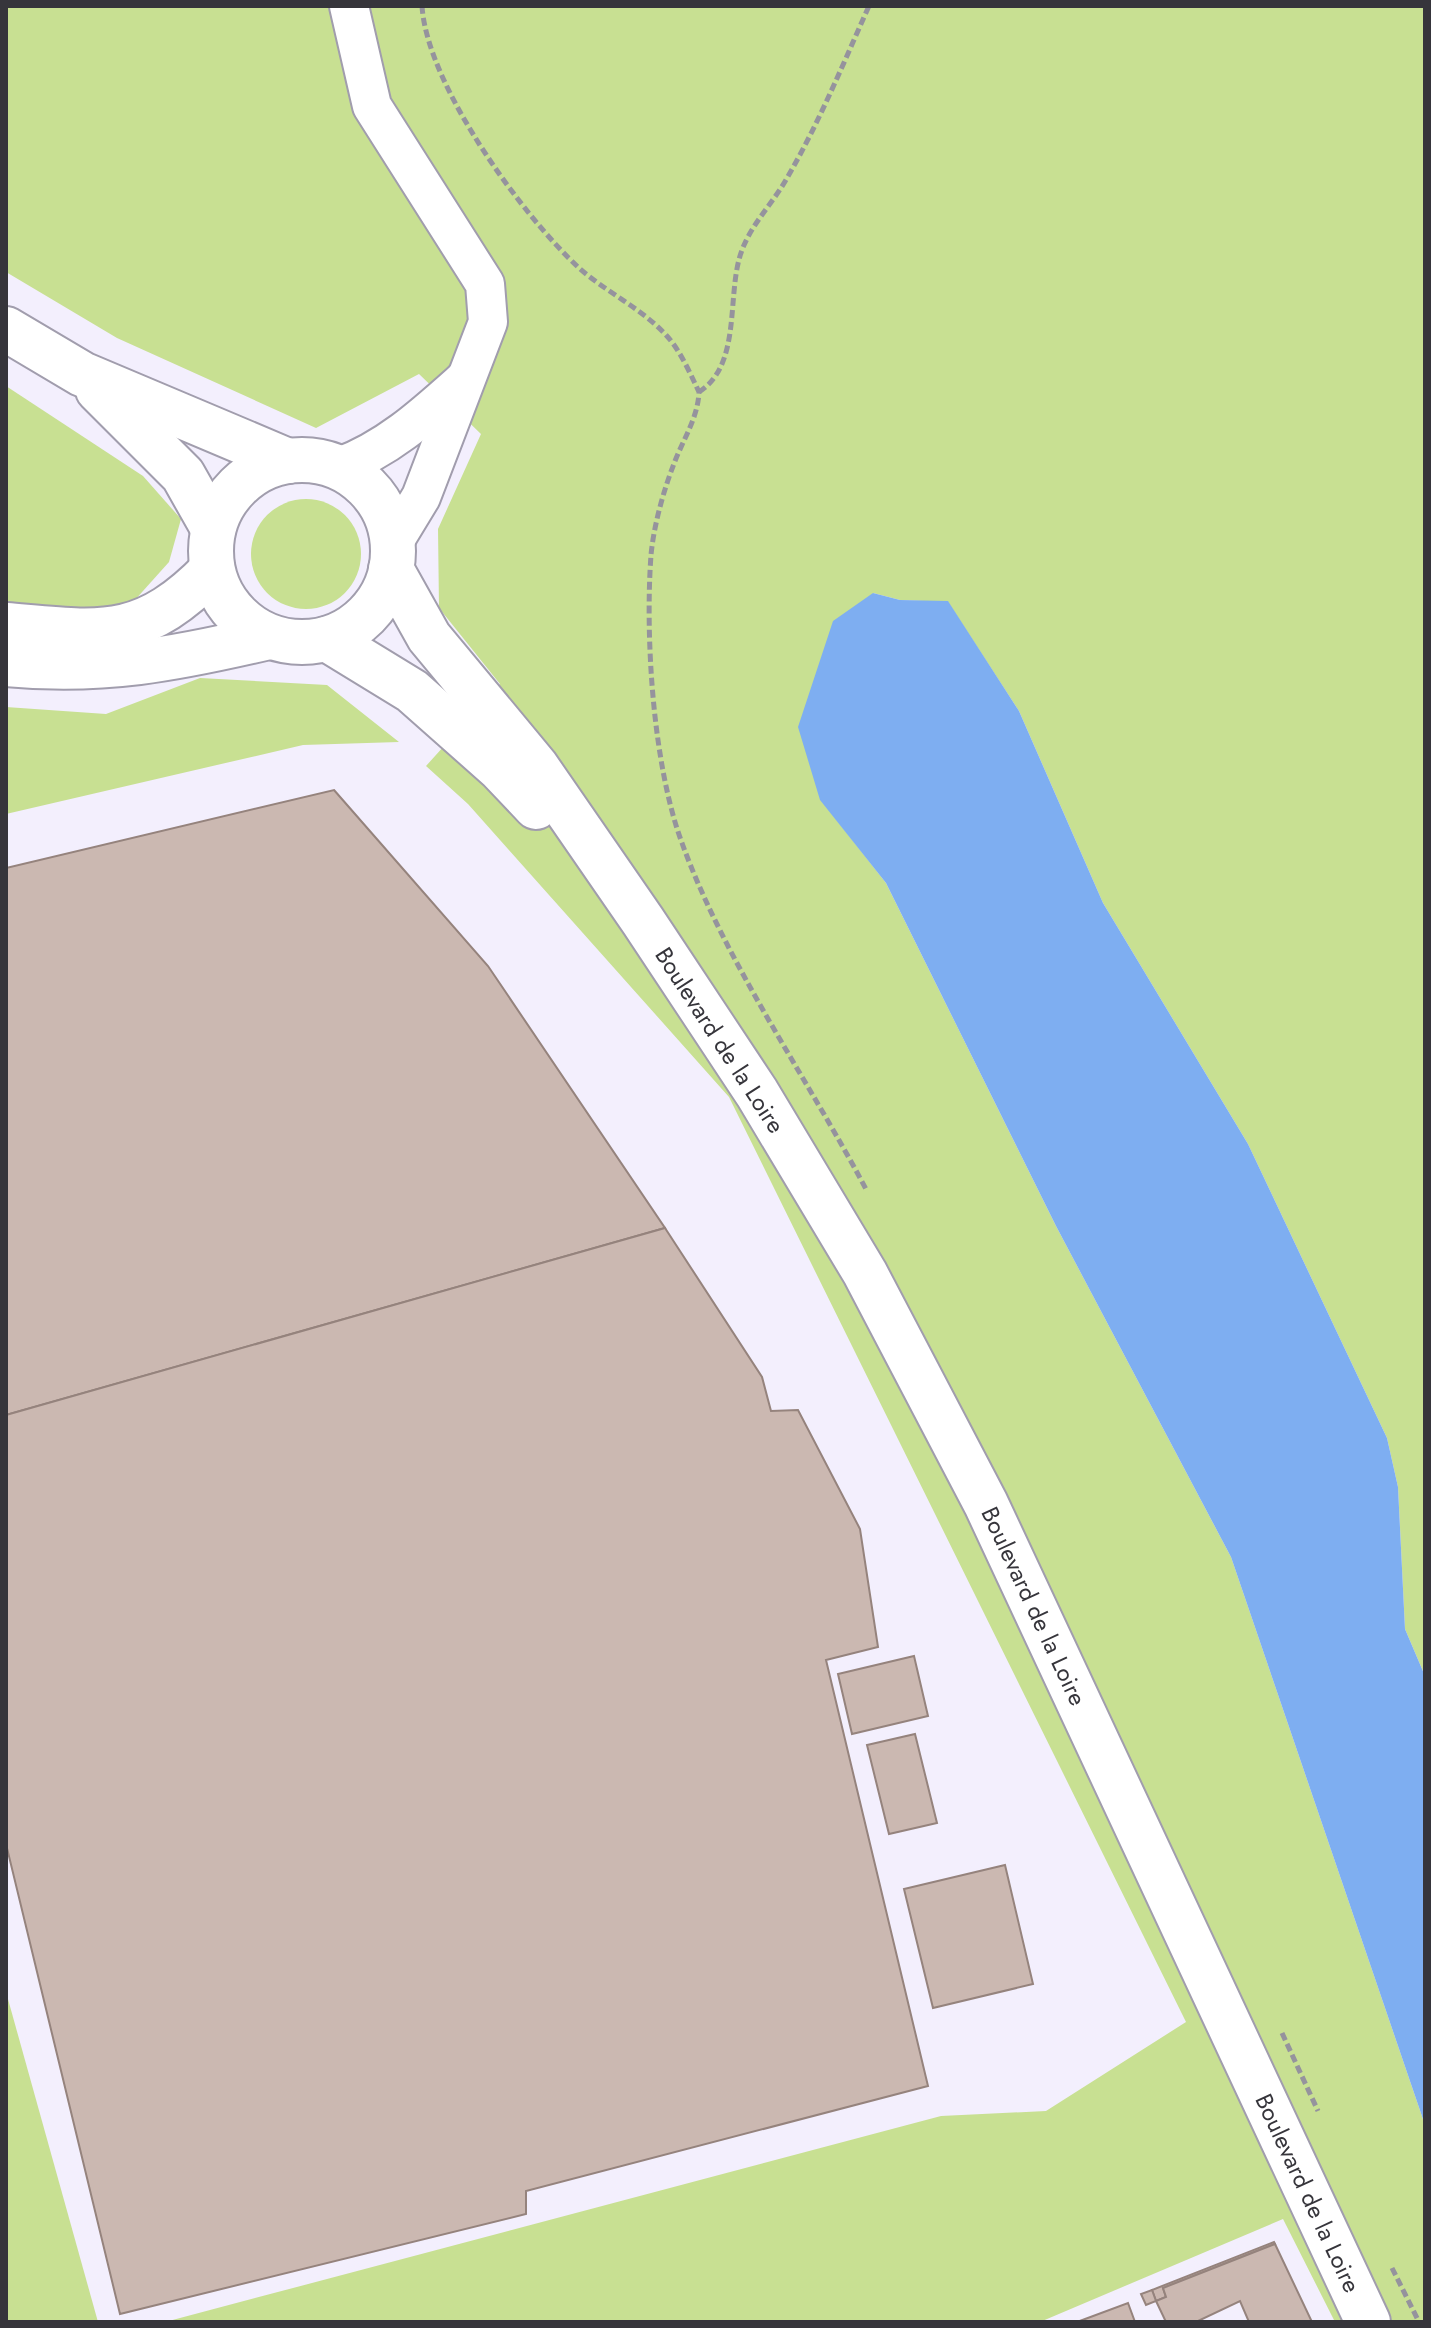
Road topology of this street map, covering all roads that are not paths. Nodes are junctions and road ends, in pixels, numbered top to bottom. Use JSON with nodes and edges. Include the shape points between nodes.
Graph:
{"nodes":[{"id":1,"x":349,"y":6,"type":"edge"},
{"id":2,"x":6,"y":329,"type":"edge"},
{"id":3,"x":82,"y":374,"type":"junction"},
{"id":4,"x":465,"y":379,"type":"junction"},
{"id":5,"x":288,"y":461,"type":"junction"},
{"id":6,"x":339,"y":467,"type":"junction"},
{"id":7,"x":212,"y":549,"type":"junction"},
{"id":8,"x":392,"y":556,"type":"junction"},
{"id":9,"x":6,"y":625,"type":"edge"},
{"id":10,"x":269,"y":637,"type":"junction"},
{"id":11,"x":327,"y":639,"type":"junction"},
{"id":12,"x":6,"y":664,"type":"edge"},
{"id":13,"x":643,"y":921,"type":"junction"},
{"id":14,"x":1368,"y":2322,"type":"edge"}],
"edges":[{"from":1,"to":4,"type":"street","via":[[372,106],[485,284],[488,322]]},
{"from":2,"to":3,"type":"main road"},
{"from":3,"to":5,"type":"main road"},
{"from":3,"to":7,"type":"main road","via":[[183,475]]},
{"from":4,"to":6,"type":"street","via":[[370,456]]},
{"from":4,"to":8,"type":"street","via":[[421,497]]},
{"from":5,"to":6,"type":"main road","via":[[314,460]]},
{"from":5,"to":7,"type":"main road","via":[[262,468],[240,483],[223,504]]},
{"from":6,"to":8,"type":"main road","via":[[376,498],[388,519]]},
{"from":7,"to":9,"type":"main road","via":[[163,614],[98,630]]},
{"from":7,"to":10,"type":"main road","via":[[223,599],[242,622]]},
{"from":8,"to":11,"type":"main road","via":[[383,593],[369,614]]},
{"from":8,"to":13,"type":"main road","name":"Boulevard de la Loire","via":[[429,637],[536,766]]},
{"from":10,"to":11,"type":"main road","via":[[297,643]]},
{"from":10,"to":12,"type":"main road","via":[[125,666]]},
{"from":11,"to":13,"type":"main road","name":"Boulevard de la Loire","via":[[412,691],[500,769]]},
{"from":13,"to":14,"type":"main road","name":"Boulevard de la Loire","via":[[757,1093],[858,1260],[972,1477]]}]}
